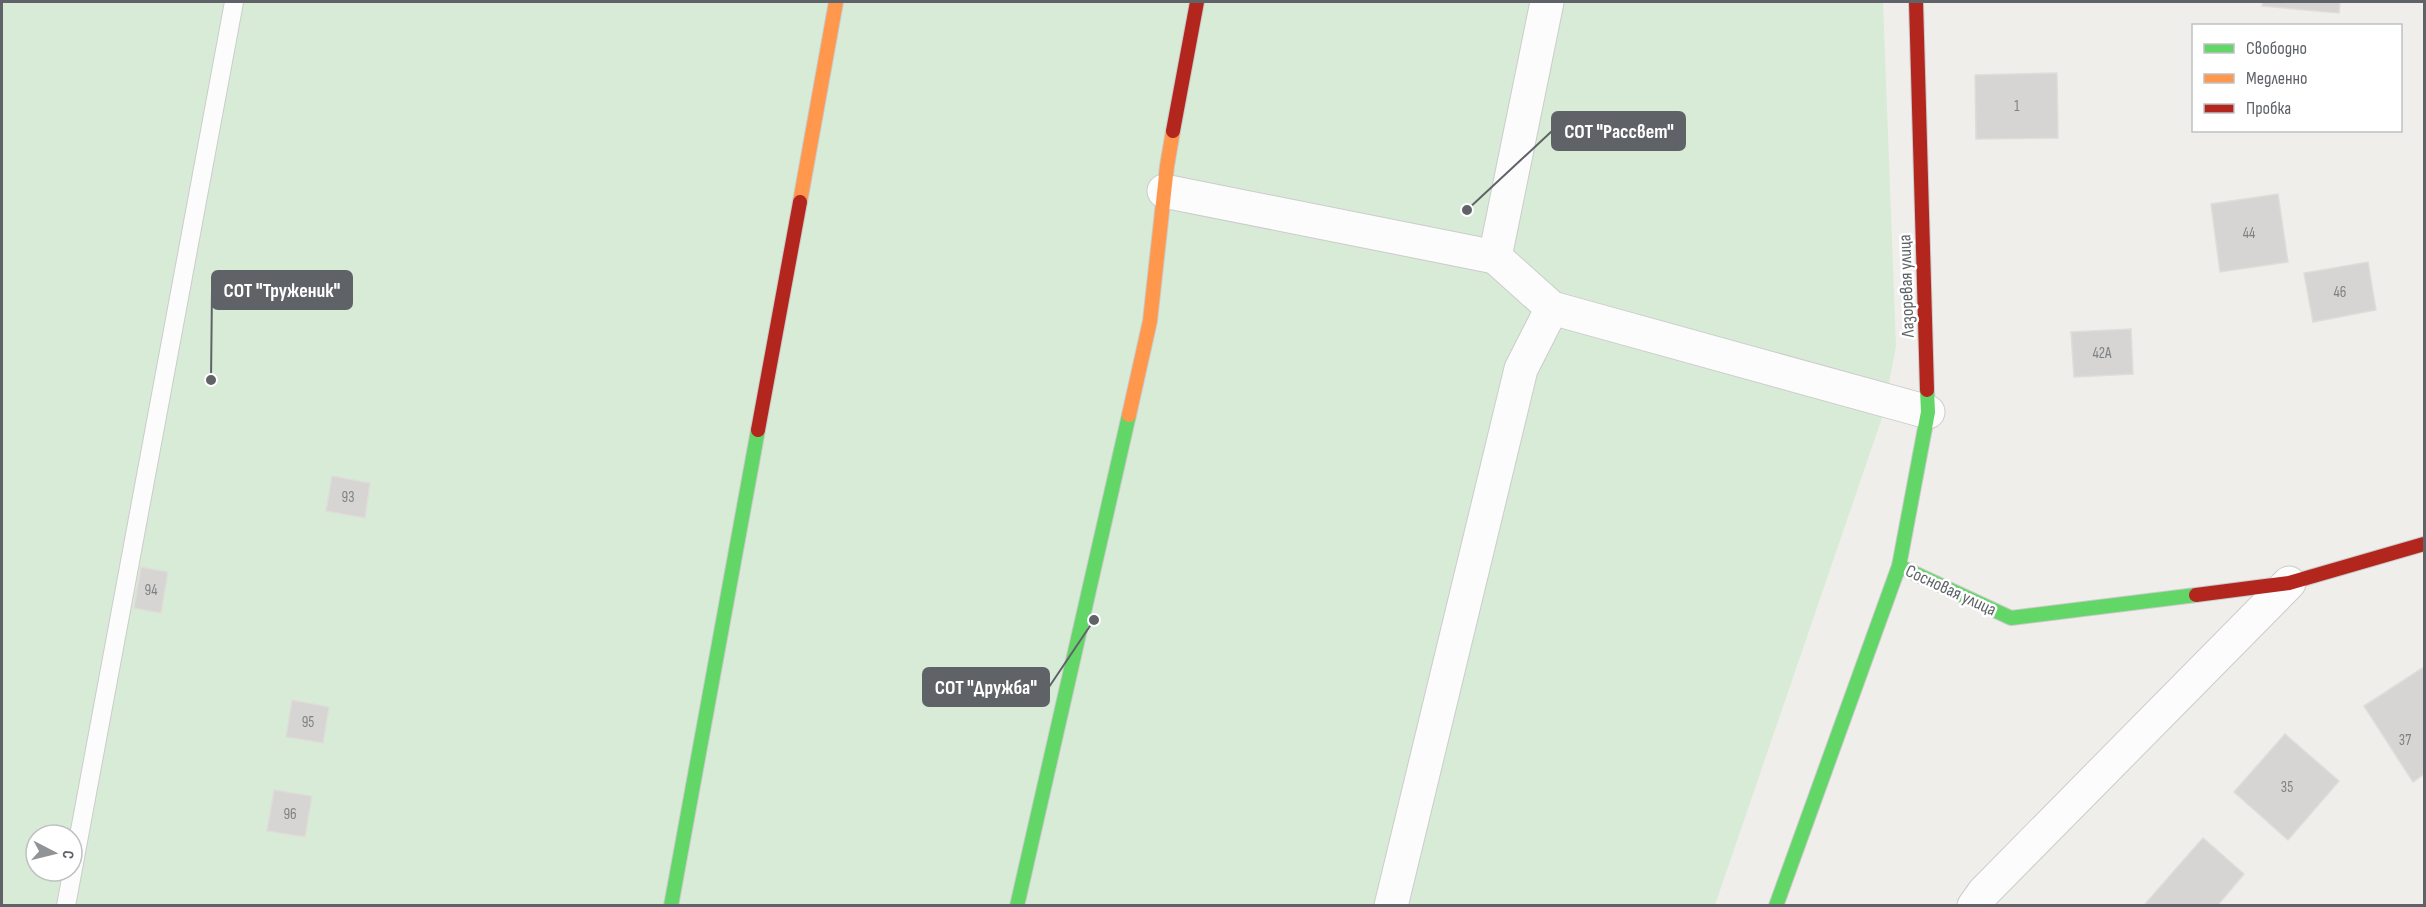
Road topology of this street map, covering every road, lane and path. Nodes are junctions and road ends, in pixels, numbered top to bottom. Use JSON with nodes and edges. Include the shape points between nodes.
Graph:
{"nodes":[{"id":1,"x":234,"y":2,"type":"edge"},
{"id":2,"x":836,"y":2,"type":"edge"},
{"id":3,"x":1197,"y":2,"type":"edge"},
{"id":4,"x":1547,"y":2,"type":"edge"},
{"id":5,"x":1916,"y":2,"type":"edge"},
{"id":6,"x":1164,"y":191,"type":"junction"},
{"id":7,"x":1495,"y":257,"type":"junction"},
{"id":8,"x":1551,"y":308,"type":"junction"},
{"id":9,"x":1928,"y":412,"type":"junction"},
{"id":10,"x":2424,"y":544,"type":"edge"},
{"id":11,"x":1899,"y":566,"type":"junction"},
{"id":12,"x":2289,"y":583,"type":"junction"},
{"id":13,"x":66,"y":906,"type":"edge"},
{"id":14,"x":670,"y":906,"type":"edge"},
{"id":15,"x":1017,"y":906,"type":"edge"},
{"id":16,"x":1391,"y":906,"type":"edge"},
{"id":17,"x":1776,"y":906,"type":"edge"},
{"id":18,"x":1974,"y":906,"type":"edge"}],
"edges":[{"from":1,"to":13,"type":"lane"},
{"from":2,"to":14,"type":"street"},
{"from":3,"to":6,"type":"street"},
{"from":4,"to":7,"type":"street"},
{"from":5,"to":9,"type":"street","name":"Лазоревая улица"},
{"from":6,"to":7,"type":"street"},
{"from":6,"to":15,"type":"street","via":[[1150,321]]},
{"from":7,"to":8,"type":"street"},
{"from":8,"to":9,"type":"street"},
{"from":8,"to":16,"type":"street","via":[[1521,369]]},
{"from":9,"to":11,"type":"street","name":"Лазоревая улица"},
{"from":10,"to":12,"type":"street","name":"Сосновая улица"},
{"from":11,"to":12,"type":"street","name":"Сосновая улица","via":[[2011,618]]},
{"from":11,"to":17,"type":"street","name":"Сосновая улица"},
{"from":12,"to":18,"type":"street","name":"Сосновая улица"}]}
